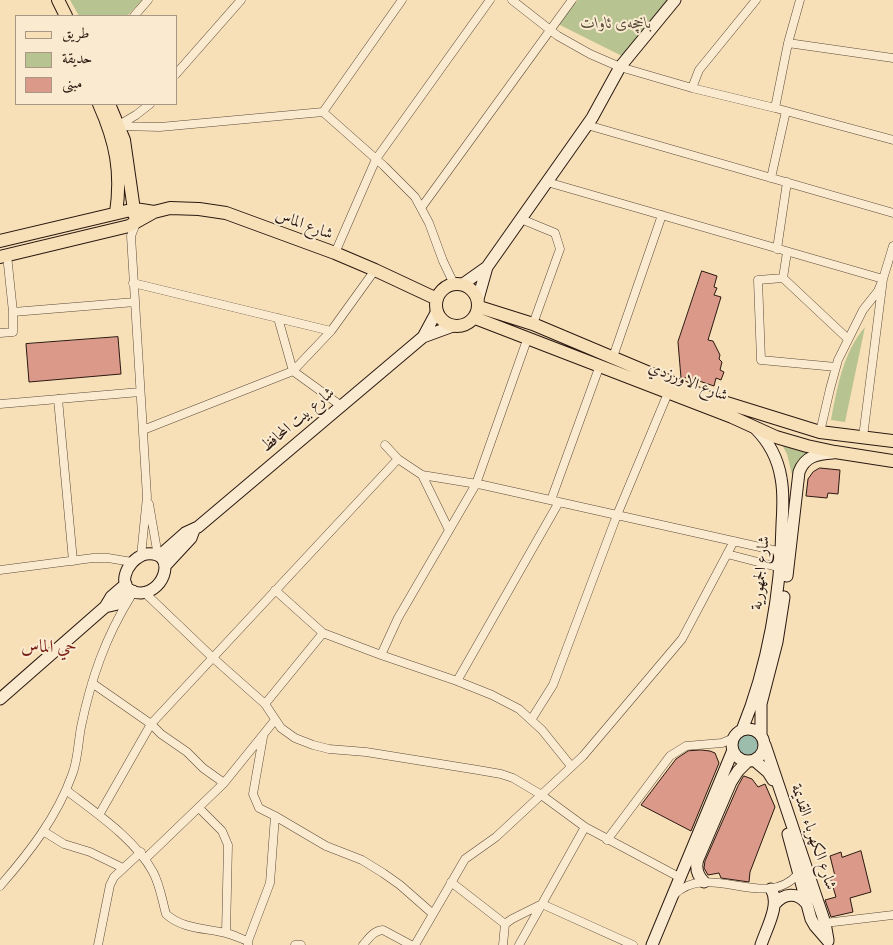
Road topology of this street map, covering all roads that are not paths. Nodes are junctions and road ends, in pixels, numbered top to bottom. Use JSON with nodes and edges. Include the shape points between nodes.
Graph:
{"nodes":[{"id":1,"x":49,"y":0,"type":"edge"},
{"id":2,"x":58,"y":0,"type":"edge"},
{"id":3,"x":148,"y":0,"type":"edge"},
{"id":4,"x":242,"y":0,"type":"edge"},
{"id":5,"x":401,"y":0,"type":"edge"},
{"id":6,"x":490,"y":0,"type":"edge"},
{"id":7,"x":512,"y":0,"type":"edge"},
{"id":8,"x":572,"y":0,"type":"edge"},
{"id":9,"x":675,"y":0,"type":"edge"},
{"id":10,"x":756,"y":0,"type":"edge"},
{"id":11,"x":800,"y":0,"type":"edge"},
{"id":12,"x":56,"y":15,"type":"edge"},
{"id":13,"x":66,"y":15,"type":"edge"},
{"id":14,"x":135,"y":15,"type":"edge"},
{"id":15,"x":549,"y":29,"type":"junction"},
{"id":16,"x":788,"y":43,"type":"junction"},
{"id":17,"x":893,"y":58,"type":"edge"},
{"id":18,"x":620,"y":67,"type":"junction"},
{"id":19,"x":178,"y":72,"type":"edge"},
{"id":20,"x":692,"y":88,"type":"junction"},
{"id":21,"x":100,"y":105,"type":"edge"},
{"id":22,"x":109,"y":105,"type":"edge"},
{"id":23,"x":149,"y":105,"type":"edge"},
{"id":24,"x":775,"y":108,"type":"junction"},
{"id":25,"x":786,"y":111,"type":"junction"},
{"id":26,"x":323,"y":112,"type":"junction"},
{"id":27,"x":587,"y":125,"type":"junction"},
{"id":28,"x":114,"y":128,"type":"junction"},
{"id":29,"x":893,"y":140,"type":"edge"},
{"id":30,"x":376,"y":159,"type":"junction"},
{"id":31,"x":771,"y":178,"type":"junction"},
{"id":32,"x":547,"y":182,"type":"junction"},
{"id":33,"x":787,"y":182,"type":"junction"},
{"id":34,"x":421,"y":208,"type":"junction"},
{"id":35,"x":135,"y":209,"type":"junction"},
{"id":36,"x":154,"y":212,"type":"junction"},
{"id":37,"x":116,"y":213,"type":"junction"},
{"id":38,"x":893,"y":213,"type":"edge"},
{"id":39,"x":662,"y":215,"type":"junction"},
{"id":40,"x":521,"y":219,"type":"junction"},
{"id":41,"x":136,"y":223,"type":"junction"},
{"id":42,"x":0,"y":241,"type":"edge"},
{"id":43,"x":893,"y":246,"type":"edge"},
{"id":44,"x":777,"y":249,"type":"junction"},
{"id":45,"x":787,"y":252,"type":"junction"},
{"id":46,"x":334,"y":253,"type":"junction"},
{"id":47,"x":4,"y":256,"type":"edge"},
{"id":48,"x":487,"y":267,"type":"junction"},
{"id":49,"x":375,"y":270,"type":"junction"},
{"id":50,"x":783,"y":278,"type":"junction"},
{"id":51,"x":883,"y":279,"type":"junction"},
{"id":52,"x":133,"y":283,"type":"junction"},
{"id":53,"x":458,"y":284,"type":"junction"},
{"id":54,"x":135,"y":302,"type":"junction"},
{"id":55,"x":437,"y":305,"type":"junction"},
{"id":56,"x":477,"y":308,"type":"junction"},
{"id":57,"x":13,"y":312,"type":"junction"},
{"id":58,"x":278,"y":318,"type":"junction"},
{"id":59,"x":534,"y":324,"type":"junction"},
{"id":60,"x":453,"y":326,"type":"junction"},
{"id":61,"x":330,"y":331,"type":"junction"},
{"id":62,"x":0,"y":333,"type":"edge"},
{"id":63,"x":423,"y":337,"type":"junction"},
{"id":64,"x":528,"y":337,"type":"junction"},
{"id":65,"x":848,"y":339,"type":"junction"},
{"id":66,"x":613,"y":357,"type":"junction"},
{"id":67,"x":600,"y":365,"type":"junction"},
{"id":68,"x":836,"y":367,"type":"junction"},
{"id":69,"x":293,"y":371,"type":"junction"},
{"id":70,"x":140,"y":392,"type":"junction"},
{"id":71,"x":668,"y":393,"type":"junction"},
{"id":72,"x":58,"y":399,"type":"junction"},
{"id":73,"x":0,"y":404,"type":"edge"},
{"id":74,"x":340,"y":405,"type":"junction"},
{"id":75,"x":752,"y":425,"type":"junction"},
{"id":76,"x":143,"y":430,"type":"junction"},
{"id":77,"x":820,"y":432,"type":"junction"},
{"id":78,"x":863,"y":438,"type":"junction"},
{"id":79,"x":880,"y":439,"type":"junction"},
{"id":80,"x":893,"y":441,"type":"edge"},
{"id":81,"x":385,"y":445,"type":"dead end"},
{"id":82,"x":835,"y":452,"type":"junction"},
{"id":83,"x":878,"y":458,"type":"junction"},
{"id":84,"x":398,"y":459,"type":"junction"},
{"id":85,"x":893,"y":460,"type":"edge"},
{"id":86,"x":422,"y":475,"type":"junction"},
{"id":87,"x":476,"y":484,"type":"junction"},
{"id":88,"x":147,"y":498,"type":"junction"},
{"id":89,"x":555,"y":501,"type":"junction"},
{"id":90,"x":617,"y":515,"type":"junction"},
{"id":91,"x":449,"y":530,"type":"junction"},
{"id":92,"x":734,"y":541,"type":"junction"},
{"id":93,"x":782,"y":552,"type":"junction"},
{"id":94,"x":727,"y":554,"type":"junction"},
{"id":95,"x":136,"y":559,"type":"junction"},
{"id":96,"x":161,"y":559,"type":"junction"},
{"id":97,"x":73,"y":561,"type":"junction"},
{"id":98,"x":0,"y":562,"type":"edge"},
{"id":99,"x":780,"y":568,"type":"junction"},
{"id":100,"x":0,"y":570,"type":"edge"},
{"id":101,"x":134,"y":590,"type":"junction"},
{"id":102,"x":275,"y":590,"type":"junction"},
{"id":103,"x":323,"y":633,"type":"junction"},
{"id":104,"x":381,"y":655,"type":"junction"},
{"id":105,"x":212,"y":657,"type":"junction"},
{"id":106,"x":457,"y":681,"type":"junction"},
{"id":107,"x":92,"y":683,"type":"junction"},
{"id":108,"x":0,"y":699,"type":"edge"},
{"id":109,"x":265,"y":704,"type":"junction"},
{"id":110,"x":275,"y":720,"type":"junction"},
{"id":111,"x":531,"y":720,"type":"junction"},
{"id":112,"x":150,"y":724,"type":"junction"},
{"id":113,"x":264,"y":734,"type":"junction"},
{"id":114,"x":738,"y":734,"type":"junction"},
{"id":115,"x":763,"y":740,"type":"junction"},
{"id":116,"x":733,"y":750,"type":"junction"},
{"id":117,"x":751,"y":761,"type":"junction"},
{"id":118,"x":571,"y":766,"type":"junction"},
{"id":119,"x":224,"y":783,"type":"junction"},
{"id":120,"x":66,"y":790,"type":"junction"},
{"id":121,"x":540,"y":794,"type":"junction"},
{"id":122,"x":199,"y":808,"type":"junction"},
{"id":123,"x":99,"y":815,"type":"junction"},
{"id":124,"x":275,"y":816,"type":"junction"},
{"id":125,"x":585,"y":827,"type":"junction"},
{"id":126,"x":43,"y":831,"type":"junction"},
{"id":127,"x":607,"y":840,"type":"junction"},
{"id":128,"x":143,"y":855,"type":"junction"},
{"id":129,"x":123,"y":868,"type":"junction"},
{"id":130,"x":798,"y":874,"type":"junction"},
{"id":131,"x":679,"y":877,"type":"junction"},
{"id":132,"x":451,"y":882,"type":"junction"},
{"id":133,"x":704,"y":882,"type":"junction"},
{"id":134,"x":0,"y":886,"type":"edge"},
{"id":135,"x":771,"y":889,"type":"junction"},
{"id":136,"x":670,"y":901,"type":"junction"},
{"id":137,"x":806,"y":903,"type":"junction"},
{"id":138,"x":542,"y":904,"type":"junction"},
{"id":139,"x":775,"y":904,"type":"junction"},
{"id":140,"x":433,"y":914,"type":"junction"},
{"id":141,"x":893,"y":915,"type":"edge"},
{"id":142,"x":825,"y":923,"type":"junction"},
{"id":143,"x":505,"y":924,"type":"junction"},
{"id":144,"x":226,"y":933,"type":"junction"},
{"id":145,"x":248,"y":943,"type":"edge"},
{"id":146,"x":829,"y":943,"type":"edge"},
{"id":147,"x":98,"y":945,"type":"edge"},
{"id":148,"x":295,"y":945,"type":"edge"},
{"id":149,"x":301,"y":945,"type":"edge"},
{"id":150,"x":363,"y":945,"type":"edge"},
{"id":151,"x":411,"y":945,"type":"edge"},
{"id":152,"x":415,"y":945,"type":"edge"},
{"id":153,"x":503,"y":945,"type":"edge"},
{"id":154,"x":519,"y":945,"type":"edge"},
{"id":155,"x":633,"y":945,"type":"edge"},
{"id":156,"x":652,"y":945,"type":"edge"},
{"id":157,"x":760,"y":945,"type":"edge"}],
"edges":[{"from":1,"to":12,"type":"main road"},
{"from":2,"to":13,"type":"main road"},
{"from":3,"to":14,"type":"street"},
{"from":4,"to":19,"type":"street"},
{"from":5,"to":26,"type":"street"},
{"from":6,"to":30,"type":"street"},
{"from":7,"to":15,"type":"street"},
{"from":8,"to":15,"type":"street"},
{"from":9,"to":18,"type":"street"},
{"from":10,"to":20,"type":"street","via":[[699,70]]},
{"from":11,"to":16,"type":"street"},
{"from":15,"to":18,"type":"street","via":[[590,54]]},
{"from":15,"to":34,"type":"street"},
{"from":16,"to":17,"type":"street"},
{"from":16,"to":24,"type":"street"},
{"from":18,"to":20,"type":"street"},
{"from":18,"to":27,"type":"street"},
{"from":20,"to":24,"type":"street"},
{"from":21,"to":28,"type":"main road"},
{"from":22,"to":28,"type":"main road"},
{"from":23,"to":28,"type":"street"},
{"from":24,"to":25,"type":"street"},
{"from":25,"to":29,"type":"street"},
{"from":25,"to":31,"type":"street"},
{"from":26,"to":28,"type":"street","via":[[160,127]]},
{"from":26,"to":30,"type":"street"},
{"from":27,"to":31,"type":"street"},
{"from":27,"to":32,"type":"street"},
{"from":28,"to":35,"type":"main road","via":[[126,148]]},
{"from":28,"to":37,"type":"main road","via":[[120,190]]},
{"from":30,"to":34,"type":"street","via":[[415,197]]},
{"from":30,"to":46,"type":"street"},
{"from":31,"to":33,"type":"street"},
{"from":32,"to":39,"type":"street"},
{"from":32,"to":40,"type":"street"},
{"from":33,"to":38,"type":"street"},
{"from":33,"to":44,"type":"street"},
{"from":34,"to":53,"type":"street","via":[[443,261]]},
{"from":35,"to":36,"type":"main road","name":"شارع الماس"},
{"from":35,"to":37,"type":"main road","name":"شارع الماس"},
{"from":35,"to":41,"type":"main road"},
{"from":36,"to":41,"type":"main road","name":"شارع الماس"},
{"from":36,"to":46,"type":"main road","name":"شارع الماس","via":[[170,208],[212,210]]},
{"from":37,"to":42,"type":"main road","name":"شارع الماس"},
{"from":39,"to":44,"type":"street"},
{"from":39,"to":66,"type":"street"},
{"from":40,"to":48,"type":"street"},
{"from":40,"to":59,"type":"street","via":[[555,233],[560,249]]},
{"from":41,"to":47,"type":"main road","name":"شارع الماس"},
{"from":41,"to":52,"type":"street","via":[[131,236]]},
{"from":43,"to":51,"type":"street"},
{"from":44,"to":45,"type":"street"},
{"from":45,"to":50,"type":"street"},
{"from":45,"to":51,"type":"street"},
{"from":46,"to":49,"type":"main road","name":"شارع الماس"},
{"from":47,"to":57,"type":"street"},
{"from":48,"to":53,"type":"street"},
{"from":48,"to":56,"type":"street"},
{"from":49,"to":55,"type":"main road","name":"شارع الماس"},
{"from":49,"to":61,"type":"street"},
{"from":50,"to":65,"type":"street"},
{"from":50,"to":68,"type":"street","via":[[758,280],[761,360]]},
{"from":51,"to":65,"type":"street"},
{"from":51,"to":78,"type":"street"},
{"from":52,"to":54,"type":"street"},
{"from":52,"to":58,"type":"street"},
{"from":53,"to":55,"type":"main road","via":[[442,290]]},
{"from":53,"to":56,"type":"main road","via":[[474,291]]},
{"from":54,"to":57,"type":"street"},
{"from":54,"to":70,"type":"street"},
{"from":55,"to":60,"type":"main road","via":[[443,321]]},
{"from":55,"to":63,"type":"street","name":"شارع بيت المحافظ"},
{"from":56,"to":59,"type":"main road","name":"شارع الاورزدي"},
{"from":56,"to":60,"type":"main road","via":[[465,325]]},
{"from":56,"to":64,"type":"main road","name":"شارع الاورزدي"},
{"from":57,"to":62,"type":"street","via":[[13,332]]},
{"from":58,"to":61,"type":"street"},
{"from":58,"to":69,"type":"street"},
{"from":59,"to":66,"type":"main road","name":"شارع الاورزدي"},
{"from":60,"to":63,"type":"street","name":"شارع بيت المحافظ"},
{"from":61,"to":69,"type":"street"},
{"from":63,"to":74,"type":"street","name":"شارع بيت المحافظ"},
{"from":64,"to":67,"type":"main road","name":"شارع الاورزدي"},
{"from":64,"to":87,"type":"street"},
{"from":65,"to":68,"type":"street"},
{"from":66,"to":77,"type":"main road","name":"شارع الاورزدي","via":[[704,396]]},
{"from":67,"to":71,"type":"main road","name":"شارع الاورزدي"},
{"from":67,"to":89,"type":"street"},
{"from":68,"to":77,"type":"street"},
{"from":69,"to":74,"type":"street"},
{"from":69,"to":76,"type":"street"},
{"from":70,"to":72,"type":"street"},
{"from":70,"to":76,"type":"street"},
{"from":71,"to":75,"type":"main road","name":"شارع الاورزدي"},
{"from":71,"to":90,"type":"street"},
{"from":72,"to":73,"type":"street"},
{"from":72,"to":97,"type":"street"},
{"from":74,"to":96,"type":"street","name":"شارع بيت المحافظ","via":[[194,530],[189,540]]},
{"from":75,"to":82,"type":"main road","name":"شارع الاورزدي","via":[[776,437]]},
{"from":75,"to":93,"type":"street","name":"شارع الجمهورية","via":[[769,445],[782,479]]},
{"from":76,"to":88,"type":"street"},
{"from":77,"to":78,"type":"main road","name":"شارع الاورزدي"},
{"from":78,"to":79,"type":"main road","name":"شارع الاورزدي"},
{"from":79,"to":80,"type":"main road","name":"شارع الاورزدي"},
{"from":79,"to":83,"type":"main road"},
{"from":81,"to":84,"type":"street"},
{"from":82,"to":83,"type":"main road","name":"شارع الاورزدي"},
{"from":82,"to":115,"type":"street","name":"شارع الجمهورية","via":[[813,456],[804,462],[799,472],[782,611],[762,704]]},
{"from":83,"to":85,"type":"main road","name":"شارع الاورزدي"},
{"from":84,"to":86,"type":"street"},
{"from":84,"to":102,"type":"street"},
{"from":86,"to":87,"type":"street"},
{"from":86,"to":91,"type":"street"},
{"from":87,"to":89,"type":"street"},
{"from":87,"to":91,"type":"street"},
{"from":88,"to":95,"type":"street"},
{"from":88,"to":96,"type":"street"},
{"from":89,"to":90,"type":"street"},
{"from":89,"to":106,"type":"street"},
{"from":90,"to":92,"type":"street"},
{"from":90,"to":111,"type":"street","via":[[553,685]]},
{"from":91,"to":104,"type":"street","via":[[398,618]]},
{"from":92,"to":93,"type":"street"},
{"from":92,"to":94,"type":"street"},
{"from":93,"to":99,"type":"street","name":"شارع الجمهورية"},
{"from":94,"to":99,"type":"street"},
{"from":94,"to":118,"type":"street","via":[[682,639]]},
{"from":95,"to":96,"type":"street","via":[[151,554]]},
{"from":95,"to":97,"type":"street"},
{"from":95,"to":101,"type":"street","via":[[125,573]]},
{"from":96,"to":101,"type":"street","name":"شارع بيت المحافظ","via":[[165,573],[162,580],[156,586]]},
{"from":97,"to":100,"type":"street"},
{"from":98,"to":100,"type":"street"},
{"from":99,"to":114,"type":"street","name":"شارع الجمهورية","via":[[764,660],[753,699]]},
{"from":101,"to":105,"type":"street"},
{"from":101,"to":107,"type":"street","via":[[105,644]]},
{"from":101,"to":108,"type":"street","name":"شارع بيت المحافظ","via":[[111,597],[105,607]]},
{"from":102,"to":103,"type":"street"},
{"from":102,"to":105,"type":"street"},
{"from":103,"to":104,"type":"street"},
{"from":103,"to":109,"type":"street"},
{"from":104,"to":106,"type":"street"},
{"from":105,"to":109,"type":"street"},
{"from":105,"to":112,"type":"street"},
{"from":106,"to":111,"type":"street","via":[[519,709]]},
{"from":107,"to":112,"type":"street"},
{"from":107,"to":120,"type":"street","via":[[73,774]]},
{"from":109,"to":110,"type":"street"},
{"from":110,"to":113,"type":"street"},
{"from":110,"to":121,"type":"street","via":[[295,738],[313,745],[501,774]]},
{"from":111,"to":118,"type":"street"},
{"from":112,"to":119,"type":"street"},
{"from":112,"to":123,"type":"street"},
{"from":113,"to":119,"type":"street"},
{"from":113,"to":124,"type":"street","via":[[253,794],[259,808]]},
{"from":114,"to":115,"type":"street","via":[[753,729]]},
{"from":114,"to":116,"type":"street"},
{"from":114,"to":127,"type":"street","via":[[722,743],[686,746],[670,756]]},
{"from":115,"to":117,"type":"street","via":[[762,754]]},
{"from":115,"to":142,"type":"street","name":"شارع الكهرباء القديمة"},
{"from":116,"to":117,"type":"street","via":[[738,758]]},
{"from":116,"to":131,"type":"street"},
{"from":117,"to":130,"type":"street","name":"شارع الكهرباء القديمة","via":[[772,777]]},
{"from":117,"to":133,"type":"street","via":[[738,770],[731,782],[696,864]]},
{"from":118,"to":121,"type":"street"},
{"from":119,"to":122,"type":"street"},
{"from":120,"to":123,"type":"street"},
{"from":120,"to":126,"type":"street"},
{"from":121,"to":125,"type":"street"},
{"from":121,"to":132,"type":"street","via":[[496,837],[465,859]]},
{"from":122,"to":128,"type":"street"},
{"from":122,"to":144,"type":"street","via":[[222,831],[228,845]]},
{"from":123,"to":128,"type":"street"},
{"from":124,"to":140,"type":"street","via":[[326,846],[362,860],[400,885]]},
{"from":124,"to":145,"type":"street","via":[[270,883]]},
{"from":125,"to":127,"type":"street"},
{"from":125,"to":138,"type":"street"},
{"from":126,"to":129,"type":"street","via":[[64,844]]},
{"from":126,"to":134,"type":"street"},
{"from":127,"to":131,"type":"street"},
{"from":128,"to":129,"type":"street"},
{"from":128,"to":144,"type":"street","via":[[154,874],[170,918],[184,925]]},
{"from":129,"to":147,"type":"street","via":[[110,885]]},
{"from":130,"to":135,"type":"street","via":[[784,886]]},
{"from":130,"to":137,"type":"street","name":"شارع الكهرباء القديمة"},
{"from":131,"to":136,"type":"street"},
{"from":132,"to":140,"type":"street"},
{"from":132,"to":143,"type":"street"},
{"from":133,"to":135,"type":"street"},
{"from":133,"to":136,"type":"street","via":[[684,887]]},
{"from":135,"to":139,"type":"street"},
{"from":136,"to":156,"type":"street"},
{"from":137,"to":139,"type":"street","via":[[798,896],[788,895]]},
{"from":137,"to":146,"type":"street","name":"شارع الكهرباء القديمة","via":[[815,926]]},
{"from":138,"to":143,"type":"street"},
{"from":138,"to":154,"type":"street"},
{"from":138,"to":155,"type":"street"},
{"from":139,"to":157,"type":"street"},
{"from":140,"to":152,"type":"street"},
{"from":141,"to":142,"type":"street"},
{"from":142,"to":146,"type":"street","name":"شارع الكهرباء القديمة"},
{"from":143,"to":153,"type":"street"},
{"from":144,"to":145,"type":"street"},
{"from":148,"to":149,"type":"street"},
{"from":150,"to":151,"type":"street","via":[[371,935],[383,930]]}]}
